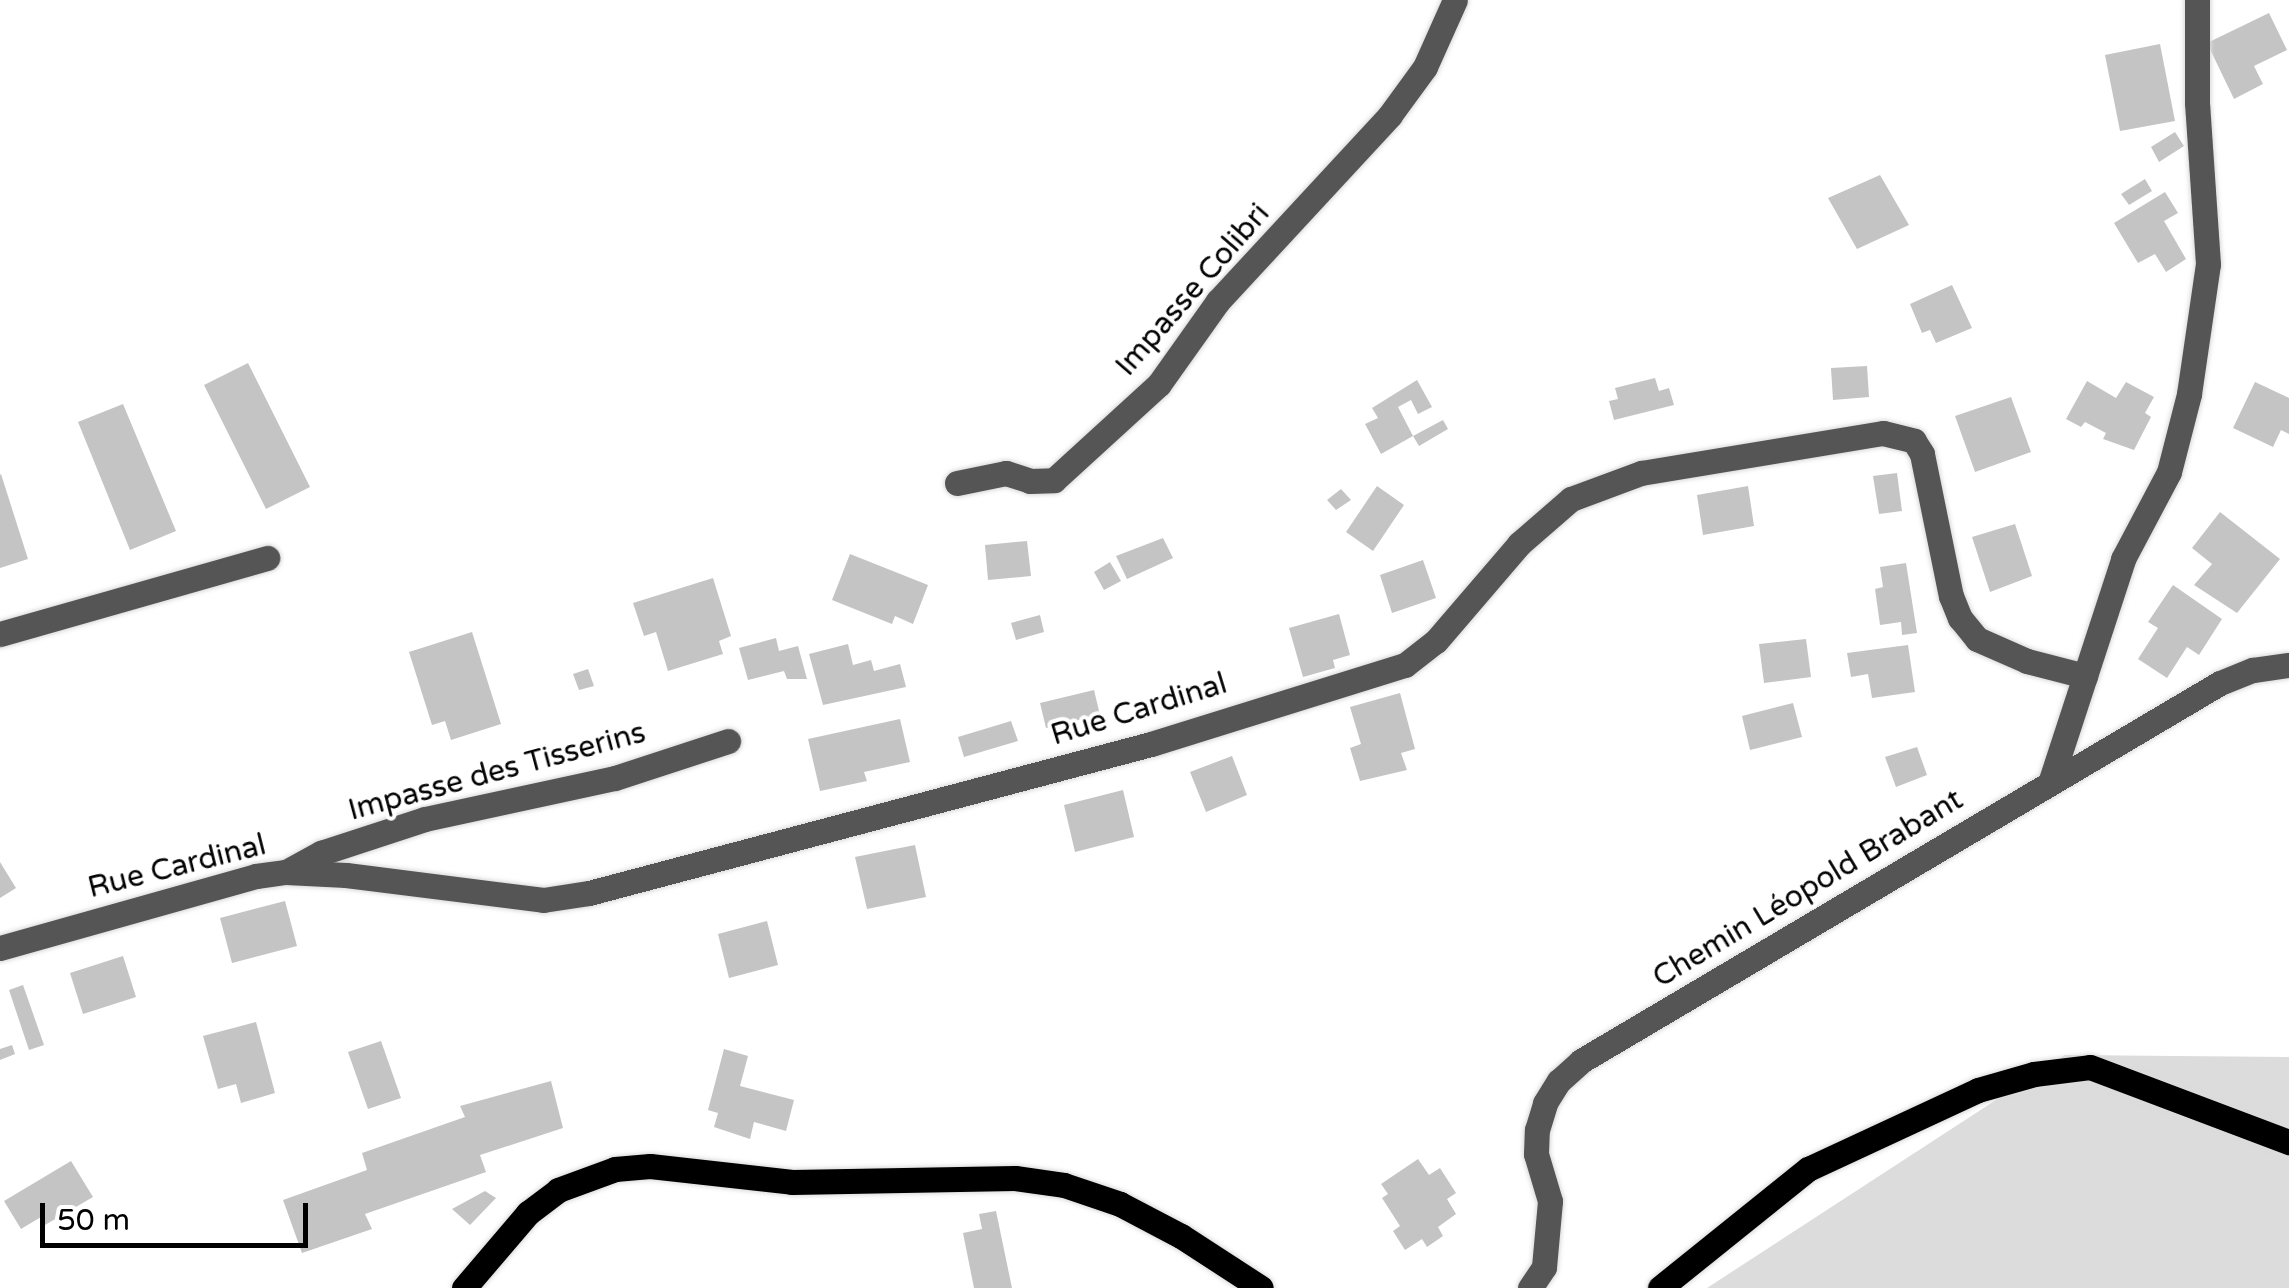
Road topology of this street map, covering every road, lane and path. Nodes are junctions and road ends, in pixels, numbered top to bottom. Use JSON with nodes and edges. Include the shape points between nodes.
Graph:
{"nodes":[{"id":1,"x":1455,"y":0,"type":"edge"},
{"id":2,"x":2197,"y":0,"type":"edge"},
{"id":3,"x":957,"y":483,"type":"dead end"},
{"id":4,"x":267,"y":558,"type":"dead end"},
{"id":5,"x":0,"y":634,"type":"edge"},
{"id":6,"x":2289,"y":664,"type":"edge"},
{"id":7,"x":2085,"y":676,"type":"junction"},
{"id":8,"x":728,"y":741,"type":"dead end"},
{"id":9,"x":2050,"y":783,"type":"junction"},
{"id":10,"x":286,"y":872,"type":"junction"},
{"id":11,"x":0,"y":948,"type":"edge"},
{"id":12,"x":2289,"y":1142,"type":"edge"},
{"id":13,"x":464,"y":1288,"type":"edge"},
{"id":14,"x":1261,"y":1288,"type":"edge"},
{"id":15,"x":1530,"y":1288,"type":"edge"},
{"id":16,"x":1660,"y":1288,"type":"edge"}],
"edges":[{"from":1,"to":3,"type":"street","name":"Impasse Colibri","via":[[1425,67],[1390,115],[1218,301],[1159,384],[1054,480],[1030,482],[1006,473]]},
{"from":2,"to":7,"type":"street","via":[[2208,264],[2203,316],[2169,472],[2123,559]]},
{"from":4,"to":5,"type":"street"},
{"from":6,"to":9,"type":"street","name":"Chemin Léopold Brabant","via":[[2220,683]]},
{"from":7,"to":9,"type":"street"},
{"from":7,"to":10,"type":"street","name":"Rue Cardinal","via":[[1977,639],[1951,596],[1922,454],[1914,440],[1883,434],[1642,473],[1571,499],[1518,544],[1436,641],[1405,665],[1151,744],[543,900]]},
{"from":8,"to":10,"type":"street","name":"Impasse des Tisserins","via":[[615,778],[425,818],[321,853]]},
{"from":9,"to":15,"type":"street","name":"Chemin Léopold Brabant","via":[[1582,1061],[1558,1082],[1538,1130],[1536,1154],[1550,1201],[1544,1267]]},
{"from":10,"to":11,"type":"street","name":"Rue Cardinal"},
{"from":12,"to":16,"type":"main road","via":[[2090,1067],[2034,1074],[1978,1090],[1808,1169]]},
{"from":13,"to":14,"type":"main road","via":[[528,1213],[558,1190],[616,1169],[650,1166],[792,1182],[1015,1178],[1064,1185],[1120,1204]]}]}
